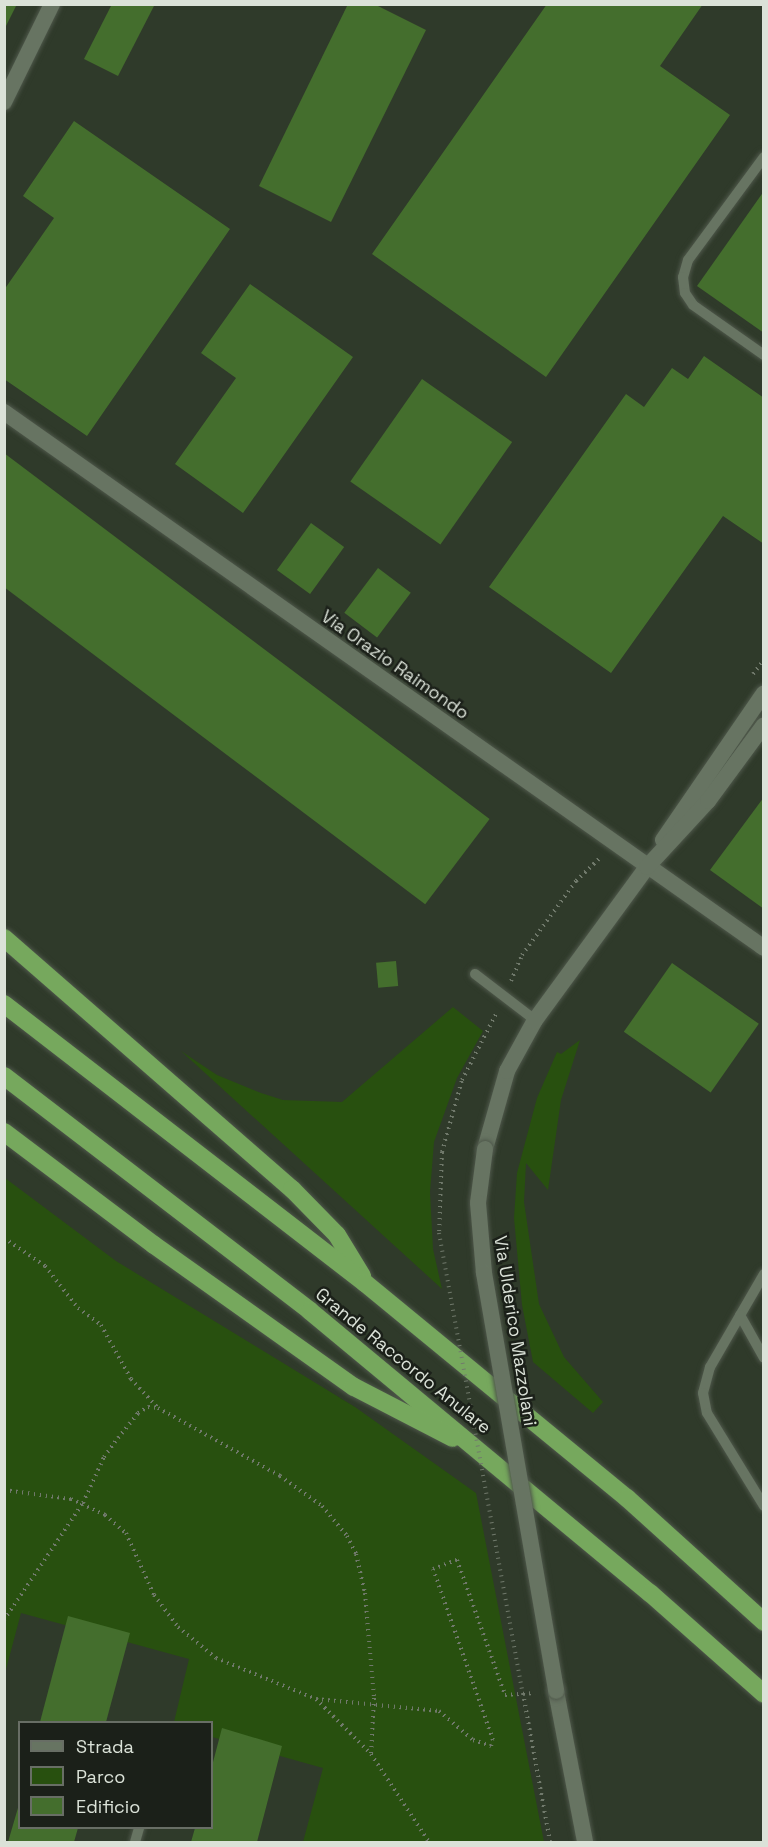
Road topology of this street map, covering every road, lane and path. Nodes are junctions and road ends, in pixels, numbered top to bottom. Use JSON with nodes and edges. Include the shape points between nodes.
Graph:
{"nodes":[{"id":1,"x":52,"y":4,"type":"edge"},
{"id":2,"x":4,"y":102,"type":"edge"},
{"id":3,"x":764,"y":157,"type":"edge"},
{"id":4,"x":764,"y":355,"type":"edge"},
{"id":5,"x":4,"y":412,"type":"edge"},
{"id":6,"x":764,"y":693,"type":"edge"},
{"id":7,"x":764,"y":725,"type":"edge"},
{"id":8,"x":596,"y":862,"type":"dead end"},
{"id":9,"x":647,"y":867,"type":"junction"},
{"id":10,"x":4,"y":938,"type":"edge"},
{"id":11,"x":764,"y":948,"type":"edge"},
{"id":12,"x":522,"y":955,"type":"dead end"},
{"id":13,"x":475,"y":974,"type":"dead end"},
{"id":14,"x":4,"y":1004,"type":"edge"},
{"id":15,"x":535,"y":1020,"type":"junction"},
{"id":16,"x":487,"y":1036,"type":"dead end"},
{"id":17,"x":4,"y":1076,"type":"edge"},
{"id":18,"x":4,"y":1132,"type":"edge"},
{"id":19,"x":4,"y":1238,"type":"edge"},
{"id":20,"x":764,"y":1274,"type":"edge"},
{"id":21,"x":365,"y":1283,"type":"junction"},
{"id":22,"x":740,"y":1315,"type":"junction"},
{"id":23,"x":764,"y":1358,"type":"edge"},
{"id":24,"x":158,"y":1408,"type":"junction"},
{"id":25,"x":474,"y":1447,"type":"junction"},
{"id":26,"x":4,"y":1490,"type":"edge"},
{"id":27,"x":83,"y":1503,"type":"junction"},
{"id":28,"x":764,"y":1506,"type":"edge"},
{"id":29,"x":4,"y":1620,"type":"edge"},
{"id":30,"x":764,"y":1622,"type":"edge"},
{"id":31,"x":524,"y":1694,"type":"junction"},
{"id":32,"x":764,"y":1694,"type":"edge"},
{"id":33,"x":316,"y":1700,"type":"junction"},
{"id":34,"x":374,"y":1705,"type":"junction"},
{"id":35,"x":371,"y":1754,"type":"junction"},
{"id":36,"x":429,"y":1842,"type":"edge"},
{"id":37,"x":550,"y":1842,"type":"edge"},
{"id":38,"x":585,"y":1842,"type":"edge"}],
"edges":[{"from":1,"to":2,"type":"street"},
{"from":3,"to":4,"type":"lane","via":[[688,260],[683,277],[685,293],[693,305]]},
{"from":5,"to":9,"type":"street","name":"Via Orazio Raimondo"},
{"from":6,"to":9,"type":"street","via":[[684,806]]},
{"from":7,"to":9,"type":"street","via":[[708,801]]},
{"from":8,"to":12,"type":"path","via":[[576,881]]},
{"from":9,"to":11,"type":"street","name":"Via Orazio Raimondo"},
{"from":9,"to":15,"type":"street","name":"Via Ulderico Mazzolani"},
{"from":10,"to":21,"type":"highway","via":[[308,1204],[342,1242]]},
{"from":13,"to":15,"type":"lane"},
{"from":14,"to":21,"type":"highway","name":"Grande Raccordo Anulare"},
{"from":15,"to":38,"type":"street","name":"Via Ulderico Mazzolani","bridge":true,"via":[[507,1071],[485,1149],[478,1203],[484,1273]]},
{"from":16,"to":31,"type":"path","bridge":true,"via":[[462,1080],[441,1152],[439,1233]]},
{"from":17,"to":25,"type":"highway","name":"Grande Raccordo Anulare","via":[[310,1311]]},
{"from":18,"to":25,"type":"highway","via":[[154,1245],[354,1387]]},
{"from":19,"to":24,"type":"path","via":[[45,1266],[78,1308],[101,1325],[131,1379]]},
{"from":20,"to":22,"type":"lane"},
{"from":21,"to":30,"type":"highway","name":"Grande Raccordo Anulare","via":[[627,1498]]},
{"from":22,"to":23,"type":"lane"},
{"from":22,"to":28,"type":"lane","via":[[707,1373],[703,1402],[739,1471]]},
{"from":24,"to":27,"type":"path","via":[[138,1413],[118,1438],[104,1457]]},
{"from":24,"to":34,"type":"path","via":[[280,1476],[322,1506],[341,1527],[356,1554],[363,1581]]},
{"from":25,"to":32,"type":"highway","name":"Grande Raccordo Anulare"},
{"from":26,"to":27,"type":"path"},
{"from":27,"to":29,"type":"path"},
{"from":27,"to":33,"type":"path","via":[[126,1533],[154,1595],[178,1627],[216,1658]]},
{"from":31,"to":34,"type":"path","via":[[504,1695],[457,1560],[433,1569],[493,1740],[491,1746],[473,1740],[439,1711]]},
{"from":31,"to":37,"type":"path"},
{"from":33,"to":34,"type":"path"},
{"from":33,"to":35,"type":"path"},
{"from":34,"to":35,"type":"path"},
{"from":35,"to":36,"type":"path"}]}
